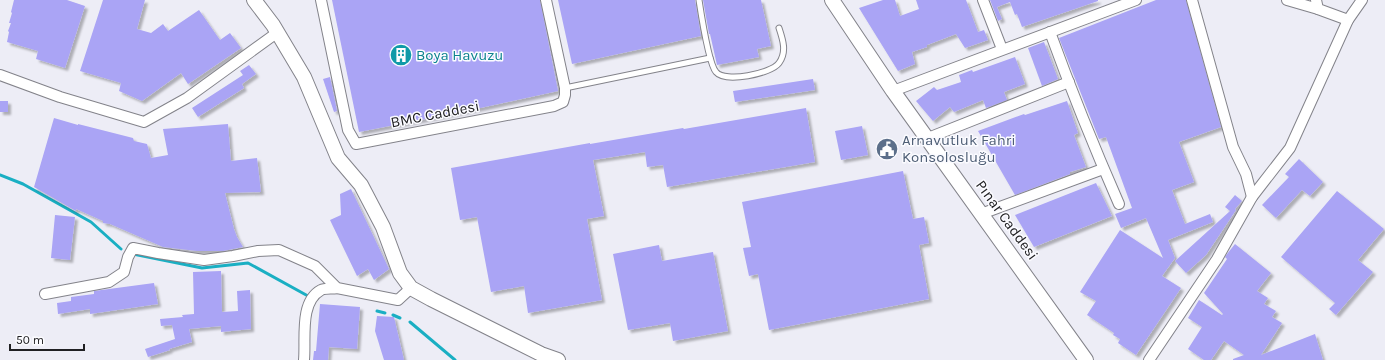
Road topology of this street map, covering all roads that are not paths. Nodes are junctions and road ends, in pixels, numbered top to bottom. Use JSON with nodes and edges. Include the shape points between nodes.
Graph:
{"nodes":[{"id":1,"x":254,"y":0,"type":"edge"},
{"id":2,"x":321,"y":0,"type":"edge"},
{"id":3,"x":546,"y":0,"type":"edge"},
{"id":4,"x":699,"y":0,"type":"edge"},
{"id":5,"x":832,"y":0,"type":"edge"},
{"id":6,"x":983,"y":0,"type":"edge"},
{"id":7,"x":1136,"y":0,"type":"edge"},
{"id":8,"x":1192,"y":0,"type":"edge"},
{"id":9,"x":1287,"y":0,"type":"edge"},
{"id":10,"x":1362,"y":0,"type":"edge"},
{"id":11,"x":1121,"y":3,"type":"edge"},
{"id":12,"x":1317,"y":5,"type":"edge"},
{"id":13,"x":1348,"y":20,"type":"junction"},
{"id":14,"x":779,"y":28,"type":"dead end"},
{"id":15,"x":278,"y":32,"type":"junction"},
{"id":16,"x":1050,"y":32,"type":"junction"},
{"id":17,"x":1002,"y":50,"type":"junction"},
{"id":18,"x":710,"y":58,"type":"junction"},
{"id":19,"x":0,"y":75,"type":"edge"},
{"id":20,"x":1068,"y":82,"type":"junction"},
{"id":21,"x":565,"y":88,"type":"junction"},
{"id":22,"x":892,"y":91,"type":"junction"},
{"id":23,"x":928,"y":138,"type":"junction"},
{"id":24,"x":1104,"y":168,"type":"junction"},
{"id":25,"x":1252,"y":197,"type":"junction"},
{"id":26,"x":1119,"y":204,"type":"dead end"},
{"id":27,"x":982,"y":214,"type":"junction"},
{"id":28,"x":337,"y":288,"type":"junction"},
{"id":29,"x":411,"y":288,"type":"junction"},
{"id":30,"x":45,"y":294,"type":"dead end"},
{"id":31,"x":540,"y":357,"type":"edge"},
{"id":32,"x":304,"y":360,"type":"edge"},
{"id":33,"x":558,"y":360,"type":"edge"},
{"id":34,"x":1086,"y":360,"type":"edge"},
{"id":35,"x":1149,"y":360,"type":"edge"}],
"edges":[{"from":1,"to":15,"type":"street"},
{"from":2,"to":21,"type":"street","name":"BMC Caddesi","via":[[348,130],[356,144],[554,106],[563,102]]},
{"from":3,"to":21,"type":"street"},
{"from":4,"to":18,"type":"lane"},
{"from":5,"to":22,"type":"street","name":"Pınar Caddesi"},
{"from":6,"to":17,"type":"street"},
{"from":7,"to":11,"type":"street"},
{"from":8,"to":25,"type":"street","via":[[1233,147],[1246,174]]},
{"from":9,"to":12,"type":"street"},
{"from":10,"to":13,"type":"street"},
{"from":11,"to":16,"type":"street"},
{"from":12,"to":13,"type":"street"},
{"from":13,"to":25,"type":"street","via":[[1290,148]]},
{"from":14,"to":18,"type":"lane","via":[[784,43],[783,54],[779,64],[765,72],[740,77],[722,76],[716,72]]},
{"from":15,"to":19,"type":"street","via":[[187,98],[144,122],[60,97]]},
{"from":15,"to":29,"type":"street","via":[[304,77],[338,158],[361,185],[383,227],[400,273]]},
{"from":16,"to":17,"type":"street"},
{"from":16,"to":20,"type":"street"},
{"from":17,"to":22,"type":"street"},
{"from":18,"to":21,"type":"lane"},
{"from":20,"to":23,"type":"street"},
{"from":20,"to":24,"type":"street"},
{"from":22,"to":23,"type":"street","name":"Pınar Caddesi"},
{"from":23,"to":27,"type":"street","name":"Pınar Caddesi"},
{"from":24,"to":26,"type":"street"},
{"from":24,"to":27,"type":"street"},
{"from":25,"to":35,"type":"street","via":[[1217,259]]},
{"from":27,"to":34,"type":"street","name":"Pınar Caddesi"},
{"from":28,"to":29,"type":"street","via":[[398,300]]},
{"from":28,"to":30,"type":"street","via":[[314,266],[279,250],[204,260],[133,248],[124,272],[109,282]]},
{"from":28,"to":32,"type":"street","via":[[322,290],[314,296],[308,306]]},
{"from":29,"to":31,"type":"street"},
{"from":31,"to":33,"type":"street"}]}
